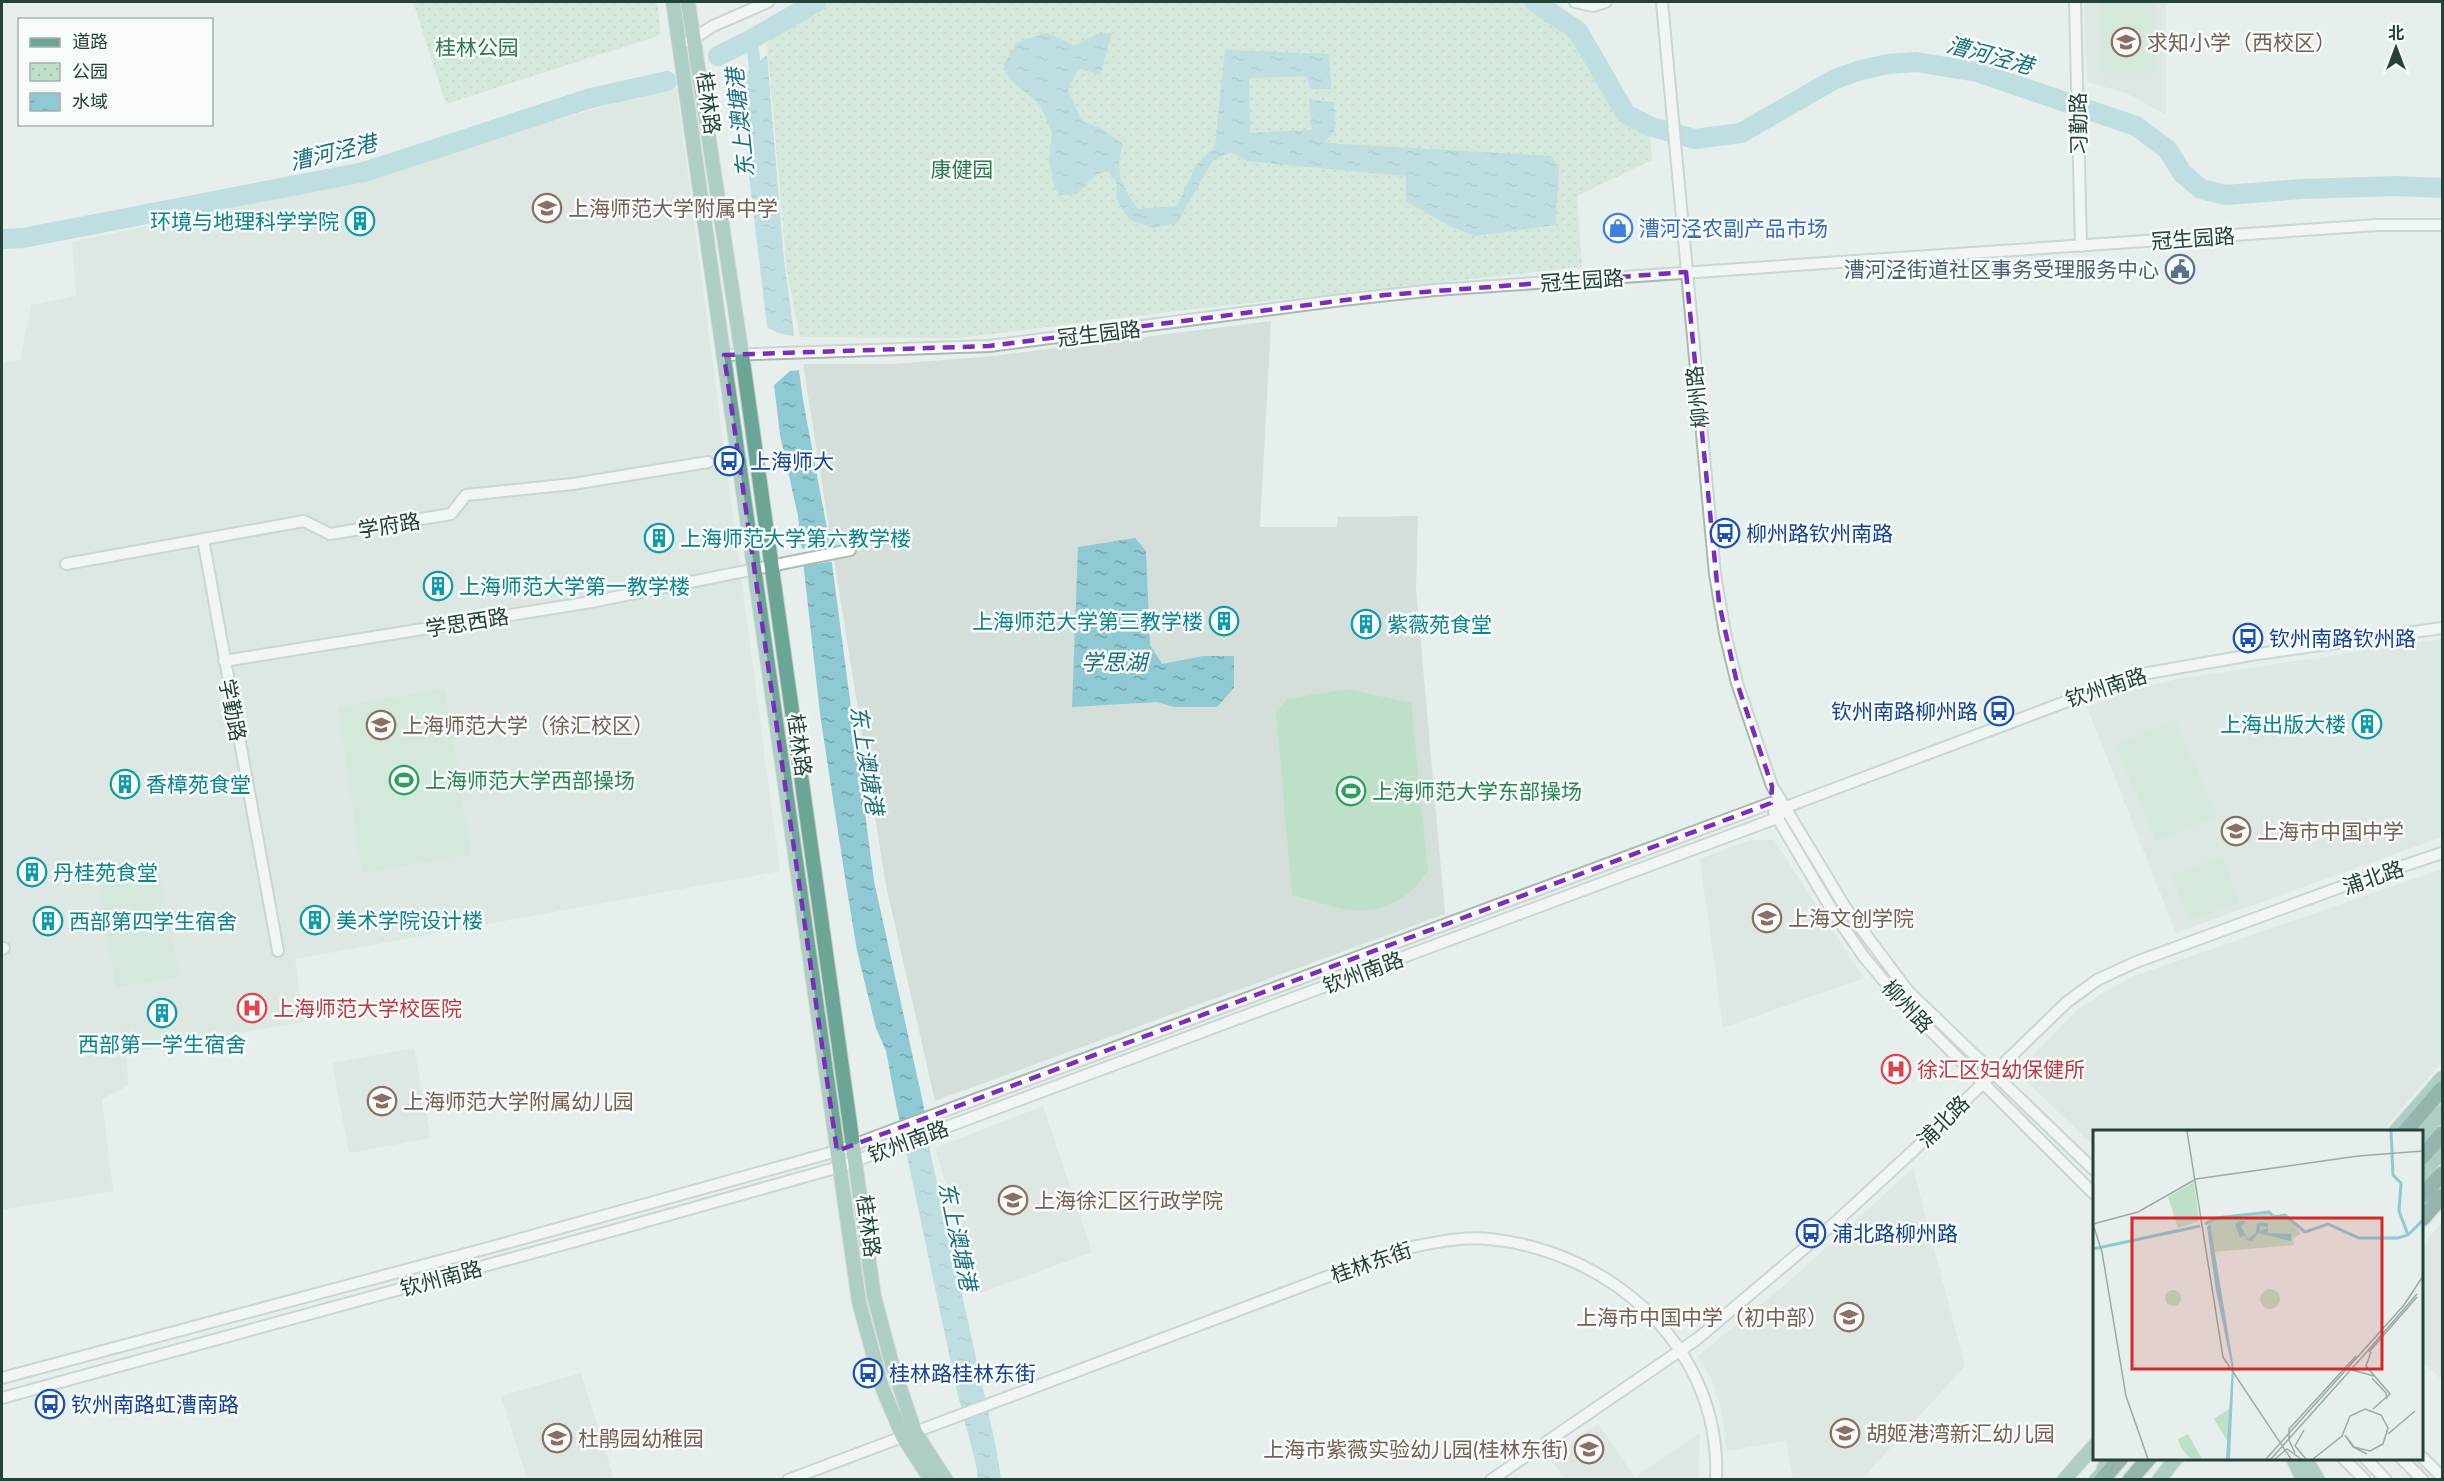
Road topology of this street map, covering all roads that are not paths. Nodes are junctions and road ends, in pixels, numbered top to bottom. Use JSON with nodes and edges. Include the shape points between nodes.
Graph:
{"nodes":[{"id":1,"x":673,"y":2,"type":"edge"},
{"id":2,"x":688,"y":2,"type":"edge"},
{"id":3,"x":768,"y":2,"type":"edge"},
{"id":4,"x":1575,"y":2,"type":"edge"},
{"id":5,"x":1605,"y":2,"type":"edge"},
{"id":6,"x":1662,"y":2,"type":"edge"},
{"id":7,"x":2075,"y":2,"type":"edge"},
{"id":8,"x":694,"y":40,"type":"junction"},
{"id":9,"x":680,"y":45,"type":"junction"},
{"id":10,"x":2442,"y":225,"type":"edge"},
{"id":11,"x":2081,"y":246,"type":"junction"},
{"id":12,"x":1686,"y":272,"type":"junction"},
{"id":13,"x":724,"y":355,"type":"junction"},
{"id":14,"x":742,"y":355,"type":"junction"},
{"id":15,"x":708,"y":462,"type":"dead end"},
{"id":16,"x":203,"y":539,"type":"junction"},
{"id":17,"x":845,"y":551,"type":"dead end"},
{"id":18,"x":66,"y":564,"type":"dead end"},
{"id":19,"x":771,"y":566,"type":"junction"},
{"id":20,"x":754,"y":569,"type":"junction"},
{"id":21,"x":2442,"y":628,"type":"edge"},
{"id":22,"x":224,"y":661,"type":"junction"},
{"id":23,"x":1772,"y":786,"type":"junction"},
{"id":24,"x":1771,"y":803,"type":"junction"},
{"id":25,"x":1786,"y":807,"type":"junction"},
{"id":26,"x":1777,"y":818,"type":"junction"},
{"id":27,"x":2442,"y":853,"type":"edge"},
{"id":28,"x":278,"y":951,"type":"dead end"},
{"id":29,"x":1993,"y":1072,"type":"junction"},
{"id":30,"x":2442,"y":1078,"type":"edge"},
{"id":31,"x":1982,"y":1082,"type":"junction"},
{"id":32,"x":2442,"y":1089,"type":"edge"},
{"id":33,"x":2442,"y":1099,"type":"edge"},
{"id":34,"x":2442,"y":1112,"type":"edge"},
{"id":35,"x":2415,"y":1124,"type":"edge"},
{"id":36,"x":2396,"y":1130,"type":"edge"},
{"id":37,"x":2423,"y":1134,"type":"edge"},
{"id":38,"x":2442,"y":1134,"type":"edge"},
{"id":39,"x":851,"y":1146,"type":"junction"},
{"id":40,"x":837,"y":1151,"type":"junction"},
{"id":41,"x":2442,"y":1151,"type":"edge"},
{"id":42,"x":2423,"y":1155,"type":"edge"},
{"id":43,"x":854,"y":1161,"type":"junction"},
{"id":44,"x":839,"y":1167,"type":"junction"},
{"id":45,"x":2093,"y":1169,"type":"edge"},
{"id":46,"x":2423,"y":1173,"type":"edge"},
{"id":47,"x":2442,"y":1174,"type":"edge"},
{"id":48,"x":2093,"y":1193,"type":"edge"},
{"id":49,"x":2423,"y":1194,"type":"edge"},
{"id":50,"x":2442,"y":1195,"type":"edge"},
{"id":51,"x":2423,"y":1216,"type":"edge"},
{"id":52,"x":1681,"y":1350,"type":"junction"},
{"id":53,"x":2,"y":1378,"type":"edge"},
{"id":54,"x":2,"y":1398,"type":"edge"},
{"id":55,"x":909,"y":1435,"type":"junction"},
{"id":56,"x":2093,"y":1447,"type":"edge"},
{"id":57,"x":2423,"y":1459,"type":"edge"},
{"id":58,"x":2107,"y":1460,"type":"edge"},
{"id":59,"x":2117,"y":1460,"type":"edge"},
{"id":60,"x":2147,"y":1460,"type":"edge"},
{"id":61,"x":2174,"y":1460,"type":"edge"},
{"id":62,"x":2294,"y":1460,"type":"edge"},
{"id":63,"x":2306,"y":1460,"type":"edge"},
{"id":64,"x":2345,"y":1460,"type":"edge"},
{"id":65,"x":2367,"y":1460,"type":"edge"},
{"id":66,"x":2403,"y":1460,"type":"edge"},
{"id":67,"x":2442,"y":1477,"type":"edge"},
{"id":68,"x":2100,"y":1478,"type":"edge"},
{"id":69,"x":788,"y":1479,"type":"edge"},
{"id":70,"x":931,"y":1479,"type":"edge"},
{"id":71,"x":946,"y":1479,"type":"edge"},
{"id":72,"x":1491,"y":1479,"type":"edge"},
{"id":73,"x":1716,"y":1479,"type":"edge"},
{"id":74,"x":2064,"y":1479,"type":"edge"},
{"id":75,"x":2130,"y":1479,"type":"edge"},
{"id":76,"x":2159,"y":1479,"type":"edge"},
{"id":77,"x":2303,"y":1479,"type":"edge"},
{"id":78,"x":2318,"y":1479,"type":"edge"},
{"id":79,"x":2365,"y":1479,"type":"edge"},
{"id":80,"x":2386,"y":1479,"type":"edge"},
{"id":81,"x":2423,"y":1479,"type":"edge"}],
"edges":[{"from":1,"to":9,"type":"main road","name":"桂林路"},
{"from":2,"to":8,"type":"main road","name":"桂林路"},
{"from":3,"to":8,"type":"street","via":[[713,26]]},
{"from":4,"to":5,"type":"street","via":[[1593,6]]},
{"from":6,"to":12,"type":"street","name":"柳州路"},
{"from":7,"to":11,"type":"street","name":"习勤路"},
{"from":8,"to":9,"type":"street"},
{"from":8,"to":14,"type":"main road","name":"桂林路"},
{"from":9,"to":13,"type":"main road","name":"桂林路"},
{"from":10,"to":11,"type":"street","name":"冠生园路","via":[[2377,225]]},
{"from":11,"to":12,"type":"street","name":"冠生园路"},
{"from":12,"to":14,"type":"street","name":"冠生园路","via":[[1385,295],[989,346]]},
{"from":12,"to":23,"type":"street","name":"柳州路","via":[[1714,574],[1737,682]]},
{"from":13,"to":14,"type":"street","name":"冠生园路"},
{"from":13,"to":20,"type":"main road","name":"桂林路"},
{"from":14,"to":19,"type":"main road","name":"桂林路"},
{"from":15,"to":16,"type":"street","name":"学府路","via":[[573,484],[466,495],[451,514],[330,534],[304,521]]},
{"from":16,"to":18,"type":"street","name":"学府路"},
{"from":16,"to":22,"type":"street","name":"学勤路"},
{"from":17,"to":19,"type":"street","name":"学思西路"},
{"from":19,"to":20,"type":"street","name":"学思西路"},
{"from":19,"to":39,"type":"main road","name":"桂林路"},
{"from":20,"to":22,"type":"street","name":"学思西路","via":[[591,602]]},
{"from":20,"to":40,"type":"main road","name":"桂林路"},
{"from":21,"to":25,"type":"street","name":"钦州南路","via":[[2137,675]]},
{"from":22,"to":28,"type":"street","name":"学勤路"},
{"from":23,"to":24,"type":"street","name":"柳州路"},
{"from":23,"to":25,"type":"street","name":"柳州路"},
{"from":24,"to":25,"type":"street"},
{"from":24,"to":26,"type":"street","name":"柳州路"},
{"from":24,"to":39,"type":"street","name":"钦州南路"},
{"from":25,"to":26,"type":"street"},
{"from":25,"to":29,"type":"street","name":"柳州路","via":[[1845,907],[1882,959],[1908,991]]},
{"from":26,"to":31,"type":"street","name":"柳州路","via":[[1864,957],[1901,1001]]},
{"from":26,"to":43,"type":"street","name":"钦州南路"},
{"from":27,"to":29,"type":"street","name":"浦北路","via":[[2114,970],[2080,991]]},
{"from":29,"to":31,"type":"street","name":"浦北路"},
{"from":29,"to":45,"type":"street","name":"柳州路"},
{"from":30,"to":36,"type":"main road"},
{"from":31,"to":48,"type":"street","name":"柳州路"},
{"from":31,"to":52,"type":"street","name":"浦北路","via":[[1838,1220]]},
{"from":32,"to":35,"type":"highway"},
{"from":33,"to":35,"type":"highway"},
{"from":34,"to":37,"type":"main road"},
{"from":38,"to":42,"type":"highway"},
{"from":39,"to":40,"type":"street","name":"钦州南路"},
{"from":39,"to":43,"type":"main road","name":"桂林路"},
{"from":40,"to":44,"type":"main road","name":"桂林路"},
{"from":40,"to":53,"type":"street","name":"钦州南路"},
{"from":41,"to":46,"type":"main road"},
{"from":43,"to":44,"type":"street","name":"钦州南路"},
{"from":43,"to":55,"type":"main road","name":"桂林路","via":[[874,1296]]},
{"from":44,"to":54,"type":"street","name":"钦州南路"},
{"from":44,"to":55,"type":"main road","name":"桂林路","via":[[859,1302],[879,1378]]},
{"from":47,"to":49,"type":"highway"},
{"from":50,"to":51,"type":"highway"},
{"from":52,"to":55,"type":"street","name":"桂林东街","via":[[1644,1307],[1608,1279],[1568,1258],[1528,1245],[1487,1239],[1443,1240],[1398,1251]]},
{"from":52,"to":72,"type":"street","name":"浦北路"},
{"from":52,"to":73,"type":"street","name":"桂林东街","via":[[1703,1396],[1713,1432]]},
{"from":55,"to":69,"type":"street","name":"桂林东街"},
{"from":55,"to":70,"type":"main road","name":"桂林路"},
{"from":55,"to":71,"type":"main road","name":"桂林路"},
{"from":56,"to":74,"type":"main road"},
{"from":57,"to":67,"type":"street"},
{"from":58,"to":68,"type":"main road"},
{"from":59,"to":68,"type":"highway"},
{"from":60,"to":75,"type":"highway"},
{"from":61,"to":76,"type":"main road"},
{"from":62,"to":77,"type":"main road"},
{"from":63,"to":78,"type":"main road"},
{"from":64,"to":79,"type":"street"},
{"from":65,"to":80,"type":"street"},
{"from":66,"to":81,"type":"street"}]}
